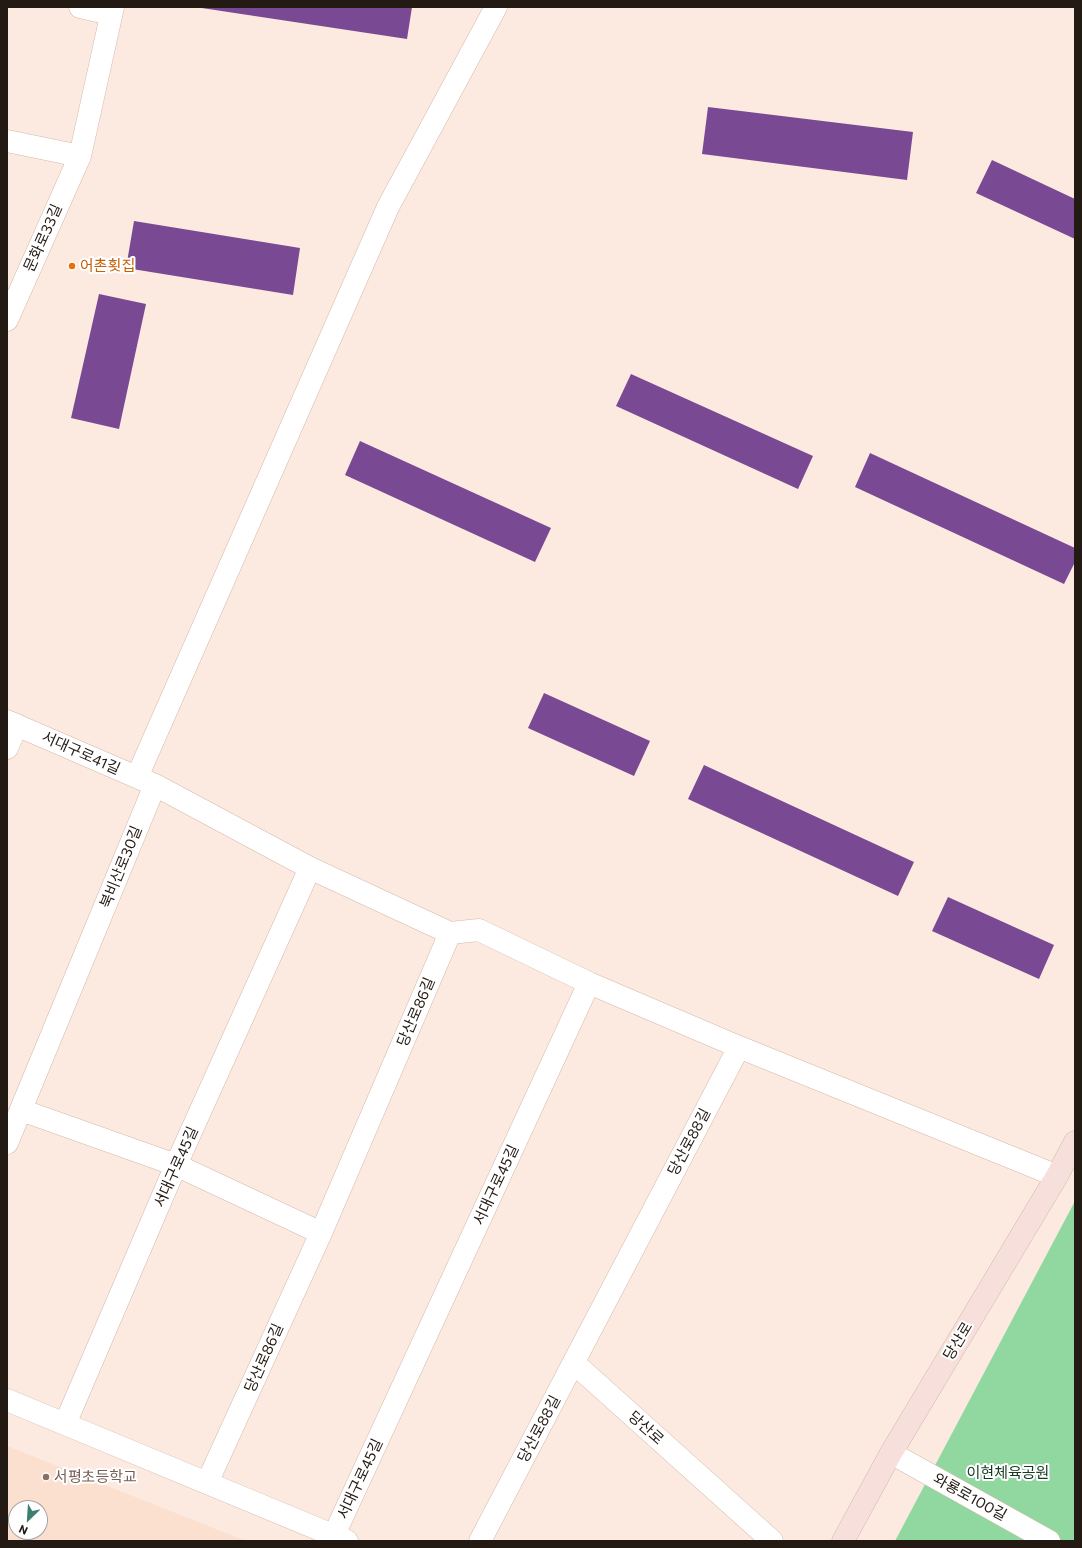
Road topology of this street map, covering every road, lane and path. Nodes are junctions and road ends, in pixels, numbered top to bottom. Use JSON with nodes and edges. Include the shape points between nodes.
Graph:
{"nodes":[{"id":1,"x":80,"y":7,"type":"edge"},
{"id":2,"x":496,"y":7,"type":"edge"},
{"id":3,"x":112,"y":10,"type":"edge"},
{"id":4,"x":7,"y":141,"type":"edge"},
{"id":5,"x":80,"y":156,"type":"junction"},
{"id":6,"x":7,"y":320,"type":"edge"},
{"id":7,"x":12,"y":723,"type":"edge"},
{"id":8,"x":7,"y":748,"type":"edge"},
{"id":9,"x":146,"y":781,"type":"junction"},
{"id":10,"x":310,"y":868,"type":"junction"},
{"id":11,"x":450,"y":933,"type":"junction"},
{"id":12,"x":589,"y":983,"type":"junction"},
{"id":13,"x":739,"y":1047,"type":"junction"},
{"id":14,"x":21,"y":1110,"type":"junction"},
{"id":15,"x":1075,"y":1142,"type":"edge"},
{"id":16,"x":7,"y":1143,"type":"edge"},
{"id":17,"x":176,"y":1165,"type":"junction"},
{"id":18,"x":1057,"y":1176,"type":"junction"},
{"id":19,"x":321,"y":1234,"type":"junction"},
{"id":20,"x":574,"y":1363,"type":"junction"},
{"id":21,"x":7,"y":1400,"type":"edge"},
{"id":22,"x":65,"y":1424,"type":"junction"},
{"id":23,"x":892,"y":1453,"type":"junction"},
{"id":24,"x":207,"y":1483,"type":"junction"},
{"id":25,"x":340,"y":1538,"type":"edge"},
{"id":26,"x":480,"y":1541,"type":"edge"},
{"id":27,"x":772,"y":1541,"type":"edge"},
{"id":28,"x":843,"y":1541,"type":"edge"},
{"id":29,"x":1049,"y":1541,"type":"edge"}],
"edges":[{"from":1,"to":3,"type":"street","name":"문화로33길"},
{"from":2,"to":9,"type":"street","name":"북비산로30길","via":[[388,207]]},
{"from":3,"to":5,"type":"street","name":"문화로33길"},
{"from":4,"to":5,"type":"street"},
{"from":5,"to":6,"type":"street","name":"문화로33길"},
{"from":7,"to":8,"type":"street"},
{"from":7,"to":9,"type":"street","name":"서대구로41길"},
{"from":9,"to":10,"type":"street"},
{"from":9,"to":14,"type":"street","name":"북비산로30길"},
{"from":10,"to":11,"type":"street"},
{"from":10,"to":17,"type":"street","name":"서대구로45길"},
{"from":11,"to":12,"type":"street","via":[[479,930]]},
{"from":11,"to":19,"type":"street","name":"당산로86길"},
{"from":12,"to":13,"type":"street"},
{"from":12,"to":25,"type":"street","name":"서대구로45길"},
{"from":13,"to":18,"type":"street"},
{"from":13,"to":20,"type":"street","name":"당산로88길"},
{"from":14,"to":16,"type":"street","name":"북비산로30길"},
{"from":14,"to":17,"type":"street"},
{"from":15,"to":18,"type":"main road","name":"당산로"},
{"from":17,"to":19,"type":"street"},
{"from":17,"to":22,"type":"street","name":"서대구로45길"},
{"from":18,"to":23,"type":"main road","name":"당산로"},
{"from":19,"to":24,"type":"street","name":"당산로86길"},
{"from":20,"to":26,"type":"street","name":"당산로88길"},
{"from":20,"to":27,"type":"street","name":"당산로"},
{"from":21,"to":22,"type":"street","name":"서대구로45길"},
{"from":22,"to":24,"type":"street","name":"서대구로45길"},
{"from":23,"to":28,"type":"main road","name":"당산로"},
{"from":23,"to":29,"type":"street","name":"와룡로100길"},
{"from":24,"to":25,"type":"street","name":"서대구로45길"}]}
